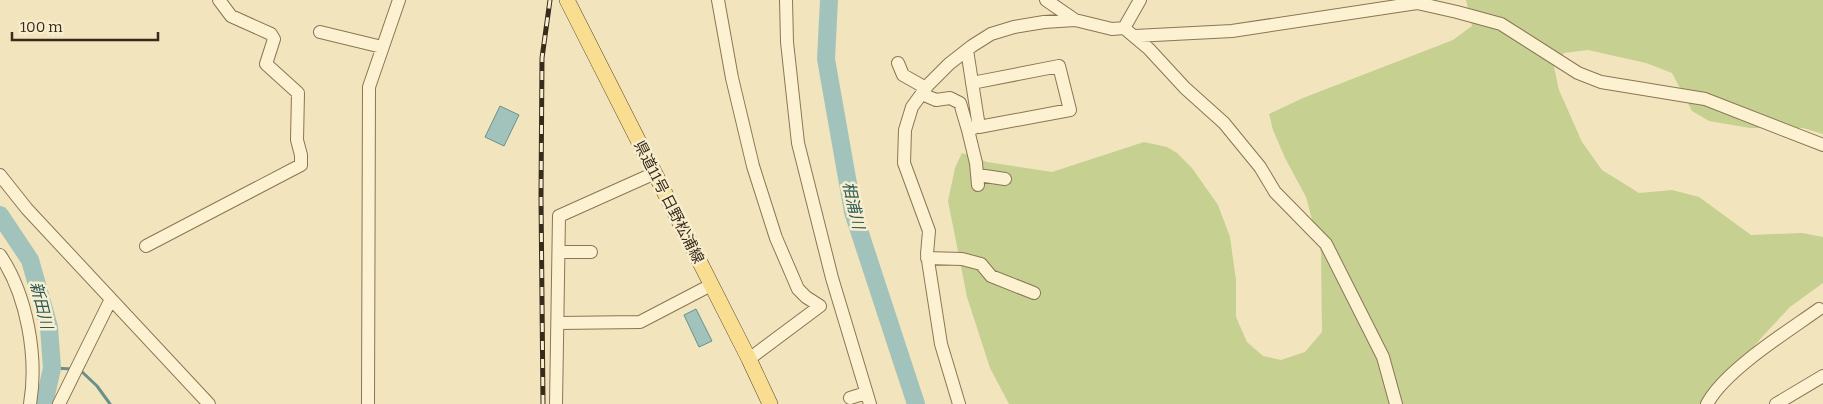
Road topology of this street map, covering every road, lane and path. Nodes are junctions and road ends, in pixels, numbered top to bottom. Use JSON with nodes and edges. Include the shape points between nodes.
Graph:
{"nodes":[{"id":1,"x":220,"y":0,"type":"edge"},
{"id":2,"x":399,"y":0,"type":"edge"},
{"id":3,"x":567,"y":0,"type":"edge"},
{"id":4,"x":718,"y":0,"type":"edge"},
{"id":5,"x":786,"y":0,"type":"edge"},
{"id":6,"x":1046,"y":0,"type":"edge"},
{"id":7,"x":1140,"y":0,"type":"edge"},
{"id":8,"x":1075,"y":20,"type":"junction"},
{"id":9,"x":1124,"y":28,"type":"junction"},
{"id":10,"x":320,"y":32,"type":"dead end"},
{"id":11,"x":1135,"y":36,"type":"junction"},
{"id":12,"x":382,"y":47,"type":"junction"},
{"id":13,"x":967,"y":50,"type":"junction"},
{"id":14,"x":900,"y":74,"type":"dead end"},
{"id":15,"x":972,"y":82,"type":"junction"},
{"id":16,"x":924,"y":91,"type":"junction"},
{"id":17,"x":973,"y":128,"type":"junction"},
{"id":18,"x":1823,"y":145,"type":"edge"},
{"id":19,"x":655,"y":173,"type":"junction"},
{"id":20,"x":0,"y":175,"type":"edge"},
{"id":21,"x":1005,"y":179,"type":"dead end"},
{"id":22,"x":146,"y":246,"type":"dead end"},
{"id":23,"x":559,"y":252,"type":"junction"},
{"id":24,"x":591,"y":252,"type":"dead end"},
{"id":25,"x":0,"y":255,"type":"edge"},
{"id":26,"x":927,"y":258,"type":"junction"},
{"id":27,"x":712,"y":285,"type":"junction"},
{"id":28,"x":1034,"y":293,"type":"dead end"},
{"id":29,"x":111,"y":299,"type":"junction"},
{"id":30,"x":820,"y":306,"type":"junction"},
{"id":31,"x":1819,"y":309,"type":"dead end"},
{"id":32,"x":843,"y":314,"type":"junction"},
{"id":33,"x":558,"y":323,"type":"junction"},
{"id":34,"x":749,"y":359,"type":"junction"},
{"id":35,"x":1823,"y":376,"type":"edge"},
{"id":36,"x":850,"y":398,"type":"dead end"},
{"id":37,"x":868,"y":398,"type":"edge"},
{"id":38,"x":30,"y":404,"type":"edge"},
{"id":39,"x":59,"y":404,"type":"edge"},
{"id":40,"x":208,"y":404,"type":"edge"},
{"id":41,"x":368,"y":404,"type":"edge"},
{"id":42,"x":556,"y":404,"type":"edge"},
{"id":43,"x":770,"y":404,"type":"edge"},
{"id":44,"x":959,"y":404,"type":"edge"},
{"id":45,"x":1396,"y":404,"type":"edge"},
{"id":46,"x":1707,"y":404,"type":"edge"},
{"id":47,"x":1776,"y":404,"type":"edge"}],
"edges":[{"from":1,"to":22,"type":"street","via":[[231,16],[271,34],[274,39],[266,64],[298,93],[297,140],[301,165]]},
{"from":2,"to":12,"type":"street"},
{"from":3,"to":19,"type":"main road","name":"県道11号 日野松浦線"},
{"from":4,"to":30,"type":"street","via":[[732,78],[776,238],[798,289]]},
{"from":5,"to":32,"type":"street","via":[[787,42],[798,143]]},
{"from":6,"to":8,"type":"street"},
{"from":7,"to":9,"type":"street"},
{"from":8,"to":9,"type":"street","via":[[1112,29]]},
{"from":8,"to":13,"type":"street","via":[[1014,27],[991,34]]},
{"from":9,"to":11,"type":"street"},
{"from":10,"to":12,"type":"street"},
{"from":11,"to":18,"type":"street","via":[[1232,32],[1418,3],[1501,24],[1578,73],[1601,82],[1705,100]]},
{"from":11,"to":45,"type":"street","via":[[1224,123],[1260,167],[1275,192],[1326,244],[1383,357]]},
{"from":12,"to":41,"type":"street","via":[[368,95]]},
{"from":13,"to":15,"type":"street"},
{"from":13,"to":16,"type":"street"},
{"from":14,"to":16,"type":"street"},
{"from":15,"to":17,"type":"street"},
{"from":15,"to":17,"type":"street","via":[[1059,66],[1070,110]]},
{"from":16,"to":17,"type":"street","via":[[936,100],[950,98],[960,102]]},
{"from":16,"to":26,"type":"street","via":[[912,108],[906,130],[904,163],[929,231]]},
{"from":17,"to":21,"type":"street","via":[[978,180]]},
{"from":19,"to":23,"type":"street","via":[[559,216]]},
{"from":19,"to":27,"type":"main road","name":"県道11号 日野松浦線"},
{"from":20,"to":29,"type":"street","via":[[27,209]]},
{"from":23,"to":24,"type":"street"},
{"from":23,"to":33,"type":"street"},
{"from":25,"to":38,"type":"street","via":[[21,299],[33,355]]},
{"from":26,"to":28,"type":"street","via":[[962,259],[981,264],[992,276]]},
{"from":26,"to":44,"type":"street","via":[[941,344]]},
{"from":27,"to":33,"type":"street","via":[[640,322]]},
{"from":27,"to":34,"type":"main road","name":"県道11号 日野松浦線"},
{"from":29,"to":39,"type":"street"},
{"from":29,"to":40,"type":"street"},
{"from":30,"to":32,"type":"street"},
{"from":30,"to":34,"type":"street"},
{"from":31,"to":46,"type":"street","via":[[1758,353],[1710,397]]},
{"from":32,"to":37,"type":"street"},
{"from":33,"to":42,"type":"street"},
{"from":34,"to":43,"type":"main road","name":"県道11号 日野松浦線"},
{"from":35,"to":47,"type":"street"},
{"from":36,"to":37,"type":"street"}]}
